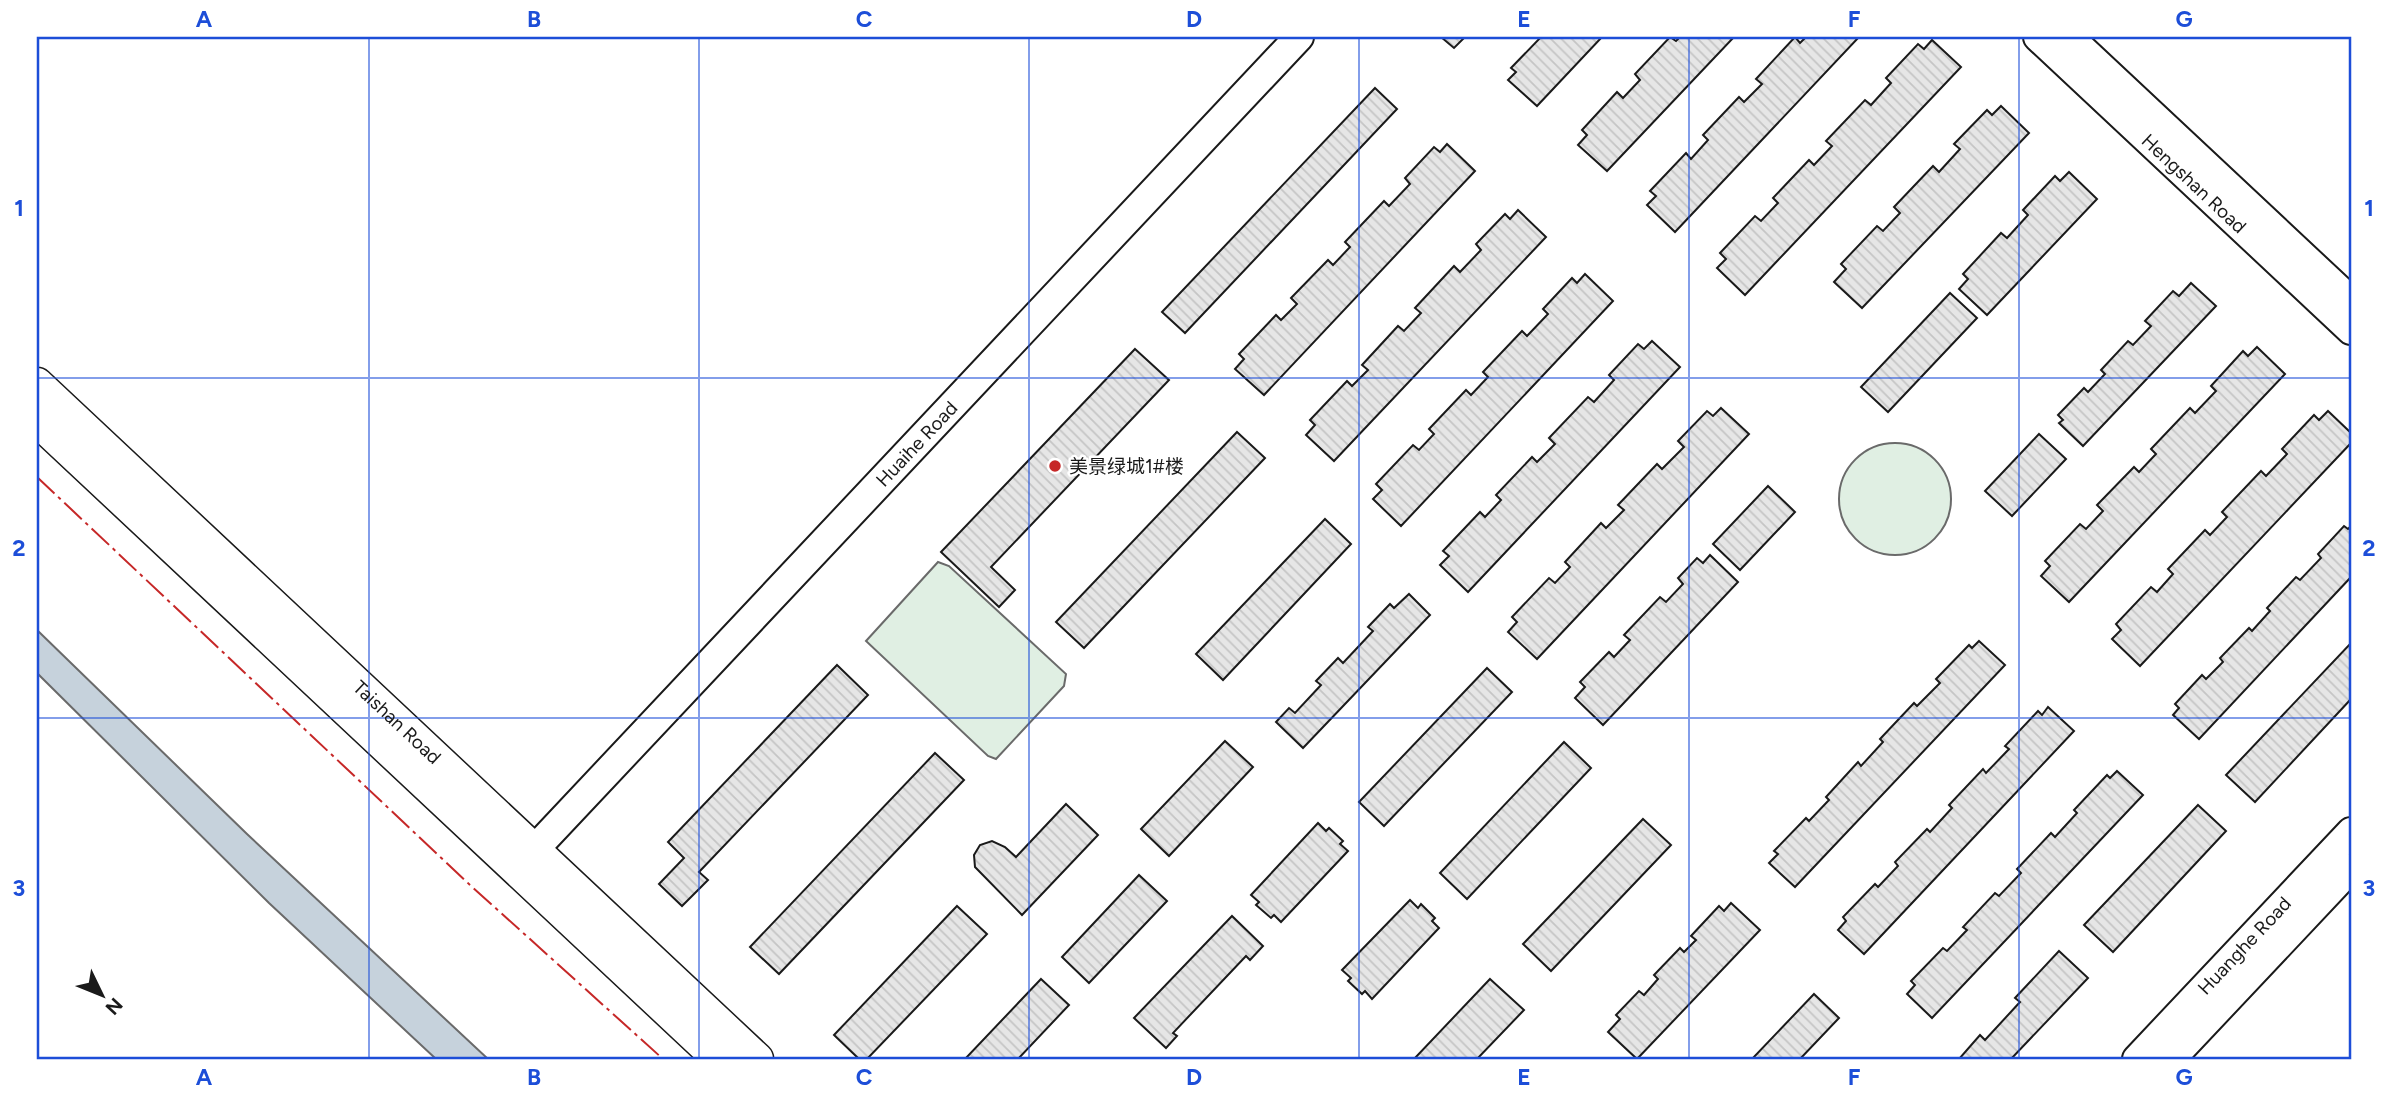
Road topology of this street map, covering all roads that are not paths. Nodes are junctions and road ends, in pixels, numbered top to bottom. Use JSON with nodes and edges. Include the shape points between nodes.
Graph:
{"nodes":[{"id":1,"x":1299,"y":37,"type":"edge"},
{"id":2,"x":2038,"y":37,"type":"edge"},
{"id":3,"x":2069,"y":37,"type":"edge"},
{"id":4,"x":2351,"y":300,"type":"edge"},
{"id":5,"x":2351,"y":330,"type":"edge"},
{"id":6,"x":37,"y":384,"type":"edge"},
{"id":7,"x":37,"y":420,"type":"edge"},
{"id":8,"x":2351,"y":832,"type":"edge"},
{"id":9,"x":534,"y":850,"type":"junction"},
{"id":10,"x":2351,"y":868,"type":"edge"},
{"id":11,"x":719,"y":1059,"type":"edge"},
{"id":12,"x":757,"y":1059,"type":"edge"},
{"id":13,"x":2137,"y":1059,"type":"edge"},
{"id":14,"x":2171,"y":1059,"type":"edge"}],
"edges":[{"from":1,"to":9,"type":"street","name":"Huaihe Road"},
{"from":2,"to":5,"type":"street","name":"Hengshan Road"},
{"from":3,"to":4,"type":"street","name":"Hengshan Road"},
{"from":6,"to":9,"type":"main road","name":"Taishan Road"},
{"from":7,"to":11,"type":"main road","name":"Taishan Road"},
{"from":8,"to":13,"type":"street","name":"Huanghe Road"},
{"from":9,"to":12,"type":"main road","name":"Taishan Road"},
{"from":10,"to":14,"type":"street","name":"Huanghe Road"}]}
